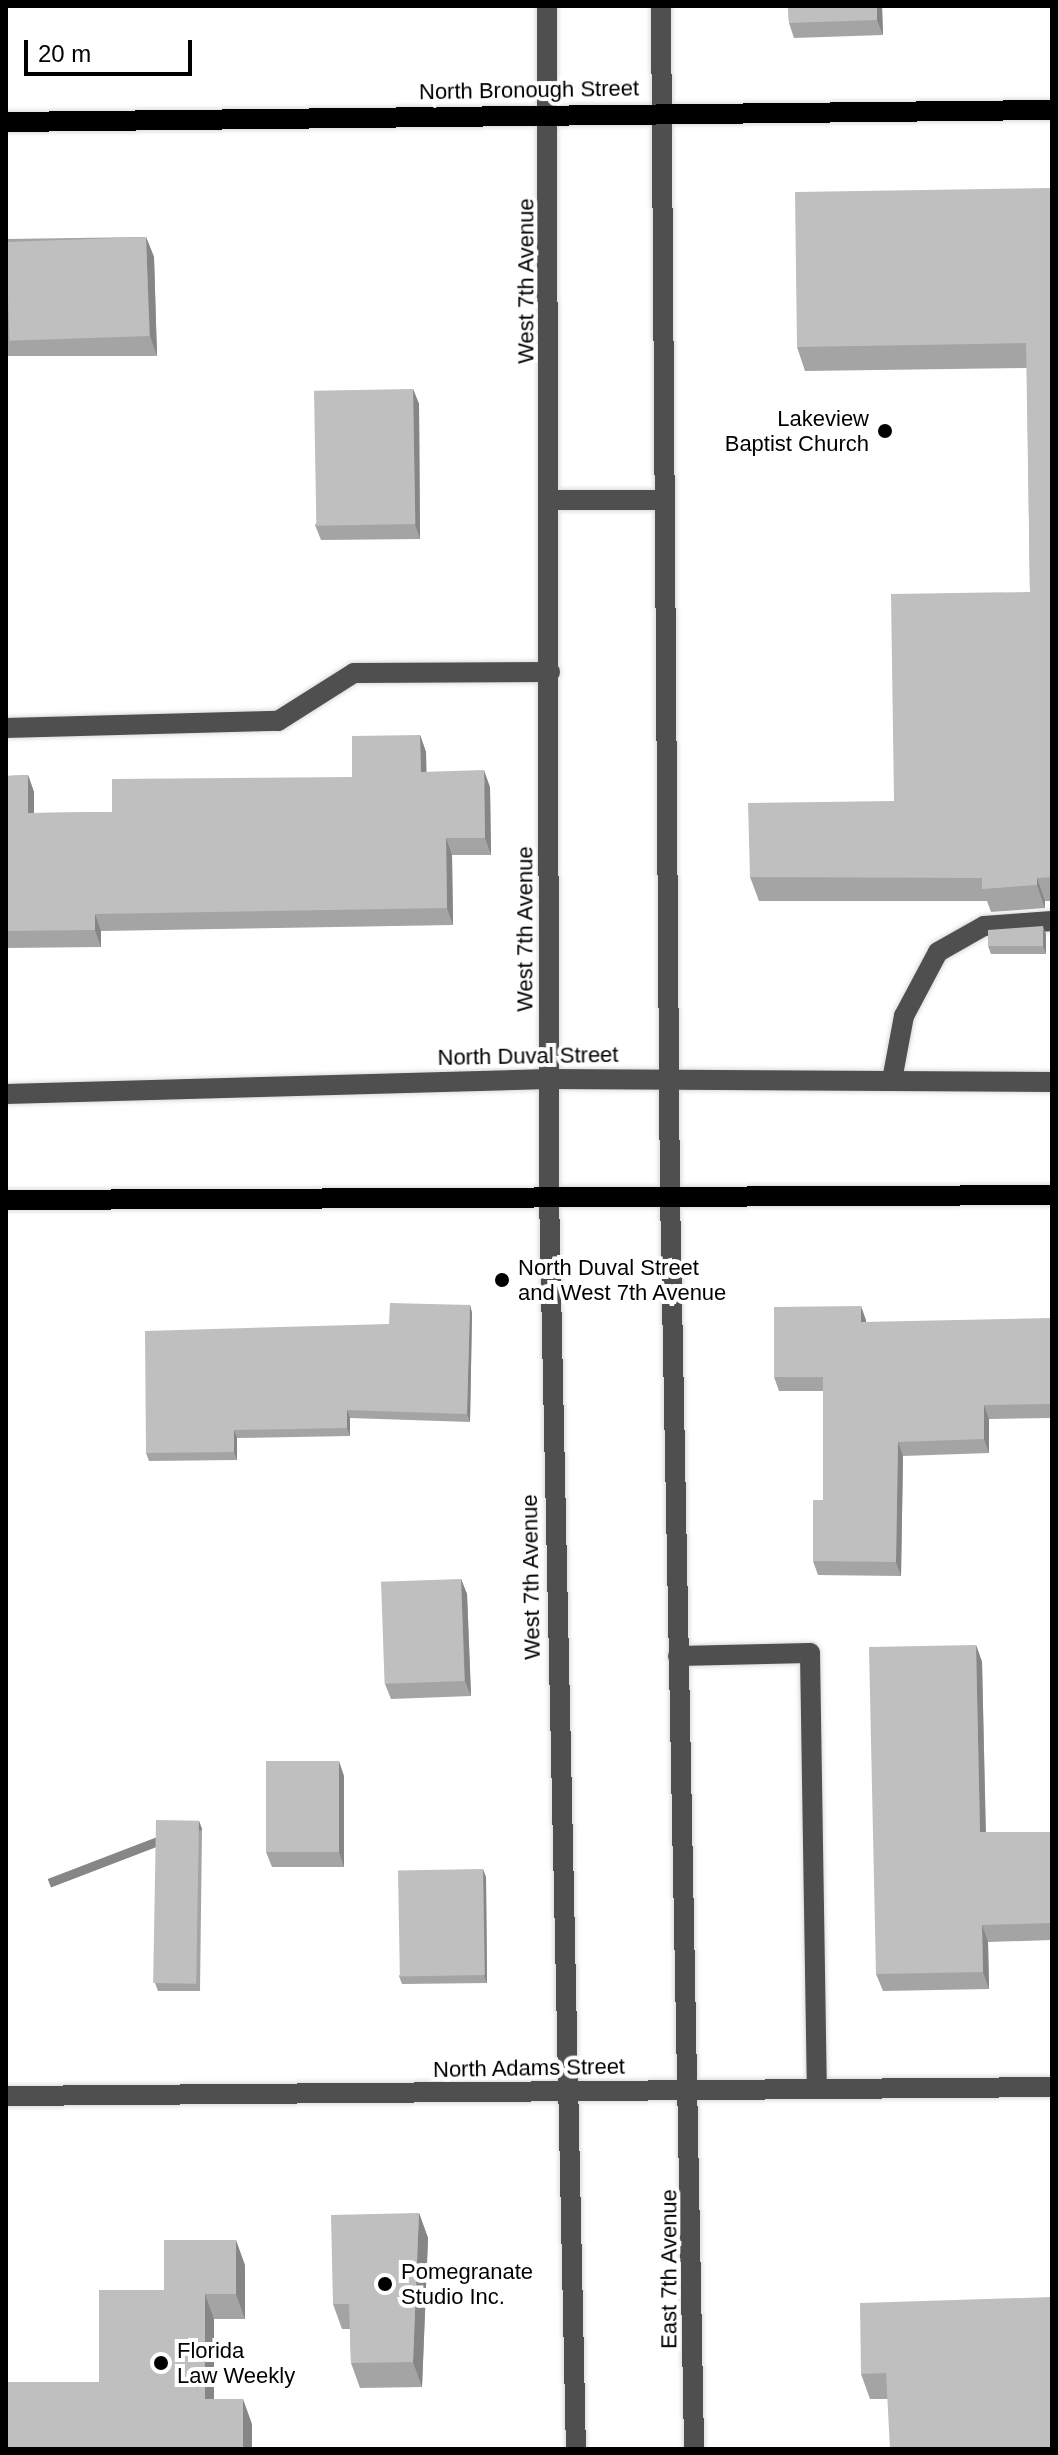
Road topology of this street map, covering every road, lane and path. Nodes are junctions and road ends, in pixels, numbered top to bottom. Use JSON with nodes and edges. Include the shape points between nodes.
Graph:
{"nodes":[{"id":1,"x":547,"y":6,"type":"edge"},
{"id":2,"x":661,"y":6,"type":"edge"},
{"id":3,"x":1052,"y":110,"type":"edge"},
{"id":4,"x":661,"y":112,"type":"junction"},
{"id":5,"x":549,"y":113,"type":"junction"},
{"id":6,"x":6,"y":122,"type":"edge"},
{"id":7,"x":550,"y":500,"type":"junction"},
{"id":8,"x":664,"y":500,"type":"junction"},
{"id":9,"x":550,"y":672,"type":"junction"},
{"id":10,"x":6,"y":728,"type":"edge"},
{"id":11,"x":1052,"y":921,"type":"edge"},
{"id":12,"x":669,"y":1078,"type":"junction"},
{"id":13,"x":549,"y":1079,"type":"junction"},
{"id":14,"x":892,"y":1080,"type":"junction"},
{"id":15,"x":1052,"y":1082,"type":"edge"},
{"id":16,"x":6,"y":1094,"type":"edge"},
{"id":17,"x":670,"y":1194,"type":"junction"},
{"id":18,"x":549,"y":1195,"type":"junction"},
{"id":19,"x":1052,"y":1195,"type":"edge"},
{"id":20,"x":6,"y":1200,"type":"edge"},
{"id":21,"x":678,"y":1656,"type":"junction"},
{"id":22,"x":1052,"y":2087,"type":"edge"},
{"id":23,"x":817,"y":2089,"type":"junction"},
{"id":24,"x":692,"y":2090,"type":"junction"},
{"id":25,"x":564,"y":2091,"type":"junction"},
{"id":26,"x":6,"y":2096,"type":"edge"},
{"id":27,"x":576,"y":2449,"type":"edge"},
{"id":28,"x":694,"y":2449,"type":"edge"}],
"edges":[{"from":1,"to":5,"type":"street","name":"West 7th Avenue"},
{"from":2,"to":4,"type":"street"},
{"from":3,"to":4,"type":"main road","name":"North Bronough Street"},
{"from":4,"to":5,"type":"main road","name":"North Bronough Street"},
{"from":4,"to":8,"type":"street"},
{"from":5,"to":6,"type":"main road","name":"North Bronough Street"},
{"from":5,"to":7,"type":"street","name":"West 7th Avenue"},
{"from":7,"to":8,"type":"street"},
{"from":7,"to":9,"type":"street","name":"West 7th Avenue"},
{"from":8,"to":12,"type":"street"},
{"from":9,"to":10,"type":"street","via":[[354,673],[278,721]]},
{"from":9,"to":13,"type":"street","name":"West 7th Avenue"},
{"from":11,"to":14,"type":"street","via":[[984,926],[938,952],[904,1016]]},
{"from":12,"to":13,"type":"street","name":"North Duval Street"},
{"from":12,"to":14,"type":"street","name":"North Duval Street"},
{"from":12,"to":17,"type":"street"},
{"from":13,"to":16,"type":"street","name":"North Duval Street"},
{"from":13,"to":18,"type":"street","name":"West 7th Avenue"},
{"from":14,"to":15,"type":"street","name":"North Duval Street"},
{"from":17,"to":18,"type":"main road"},
{"from":17,"to":19,"type":"main road"},
{"from":17,"to":21,"type":"street"},
{"from":18,"to":20,"type":"main road"},
{"from":18,"to":25,"type":"street","name":"West 7th Avenue"},
{"from":21,"to":23,"type":"street","via":[[810,1653]]},
{"from":21,"to":24,"type":"street"},
{"from":22,"to":23,"type":"street","name":"North Adams Street"},
{"from":23,"to":24,"type":"street","name":"North Adams Street"},
{"from":24,"to":25,"type":"street","name":"North Adams Street"},
{"from":24,"to":28,"type":"street","name":"East 7th Avenue"},
{"from":25,"to":26,"type":"street","name":"North Adams Street"},
{"from":25,"to":27,"type":"street"}]}
